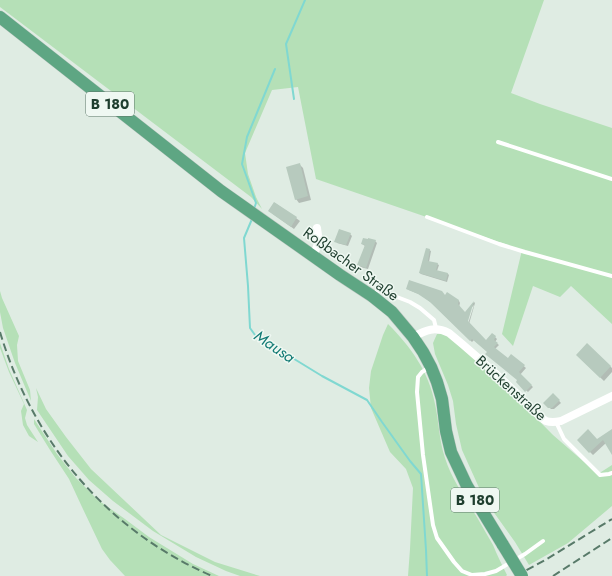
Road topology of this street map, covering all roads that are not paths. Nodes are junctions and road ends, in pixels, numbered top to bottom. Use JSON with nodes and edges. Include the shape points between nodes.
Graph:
{"nodes":[{"id":1,"x":0,"y":17,"type":"edge"},
{"id":2,"x":498,"y":142,"type":"dead end"},
{"id":3,"x":612,"y":179,"type":"edge"},
{"id":4,"x":428,"y":217,"type":"dead end"},
{"id":5,"x":317,"y":228,"type":"dead end"},
{"id":6,"x":313,"y":255,"type":"junction"},
{"id":7,"x":612,"y":276,"type":"edge"},
{"id":8,"x":377,"y":290,"type":"dead end"},
{"id":9,"x":436,"y":328,"type":"junction"},
{"id":10,"x":413,"y":337,"type":"junction"},
{"id":11,"x":430,"y":366,"type":"junction"},
{"id":12,"x":612,"y":396,"type":"edge"},
{"id":13,"x":556,"y":422,"type":"junction"},
{"id":14,"x":612,"y":473,"type":"edge"},
{"id":15,"x":543,"y":541,"type":"dead end"},
{"id":16,"x":522,"y":576,"type":"edge"}],
"edges":[{"from":1,"to":6,"type":"main road","name":"Roßbacher Straße","number":"B 180","via":[[193,169]]},
{"from":2,"to":3,"type":"lane"},
{"from":4,"to":7,"type":"lane","via":[[499,244]]},
{"from":5,"to":6,"type":"street","via":[[318,247]]},
{"from":6,"to":10,"type":"main road","name":"Roßbacher Straße","number":"B 180","via":[[392,312]]},
{"from":8,"to":9,"type":"lane","name":"Brückenstraße","via":[[420,308],[434,320]]},
{"from":9,"to":10,"type":"street"},
{"from":9,"to":13,"type":"street","name":"Brückenstraße","via":[[454,337],[545,420]]},
{"from":10,"to":11,"type":"main road","name":"Roßbacher Straße","number":"B 180"},
{"from":11,"to":15,"type":"lane","via":[[418,377],[417,392],[423,455],[437,538],[462,571],[472,575],[496,571]]},
{"from":11,"to":16,"type":"main road","name":"Roßbacher Straße","number":"B 180","bridge":true,"via":[[442,399],[451,452],[467,486]]},
{"from":12,"to":13,"type":"street","name":"Brückenstraße"},
{"from":13,"to":14,"type":"lane","via":[[564,439],[600,475]]}]}
